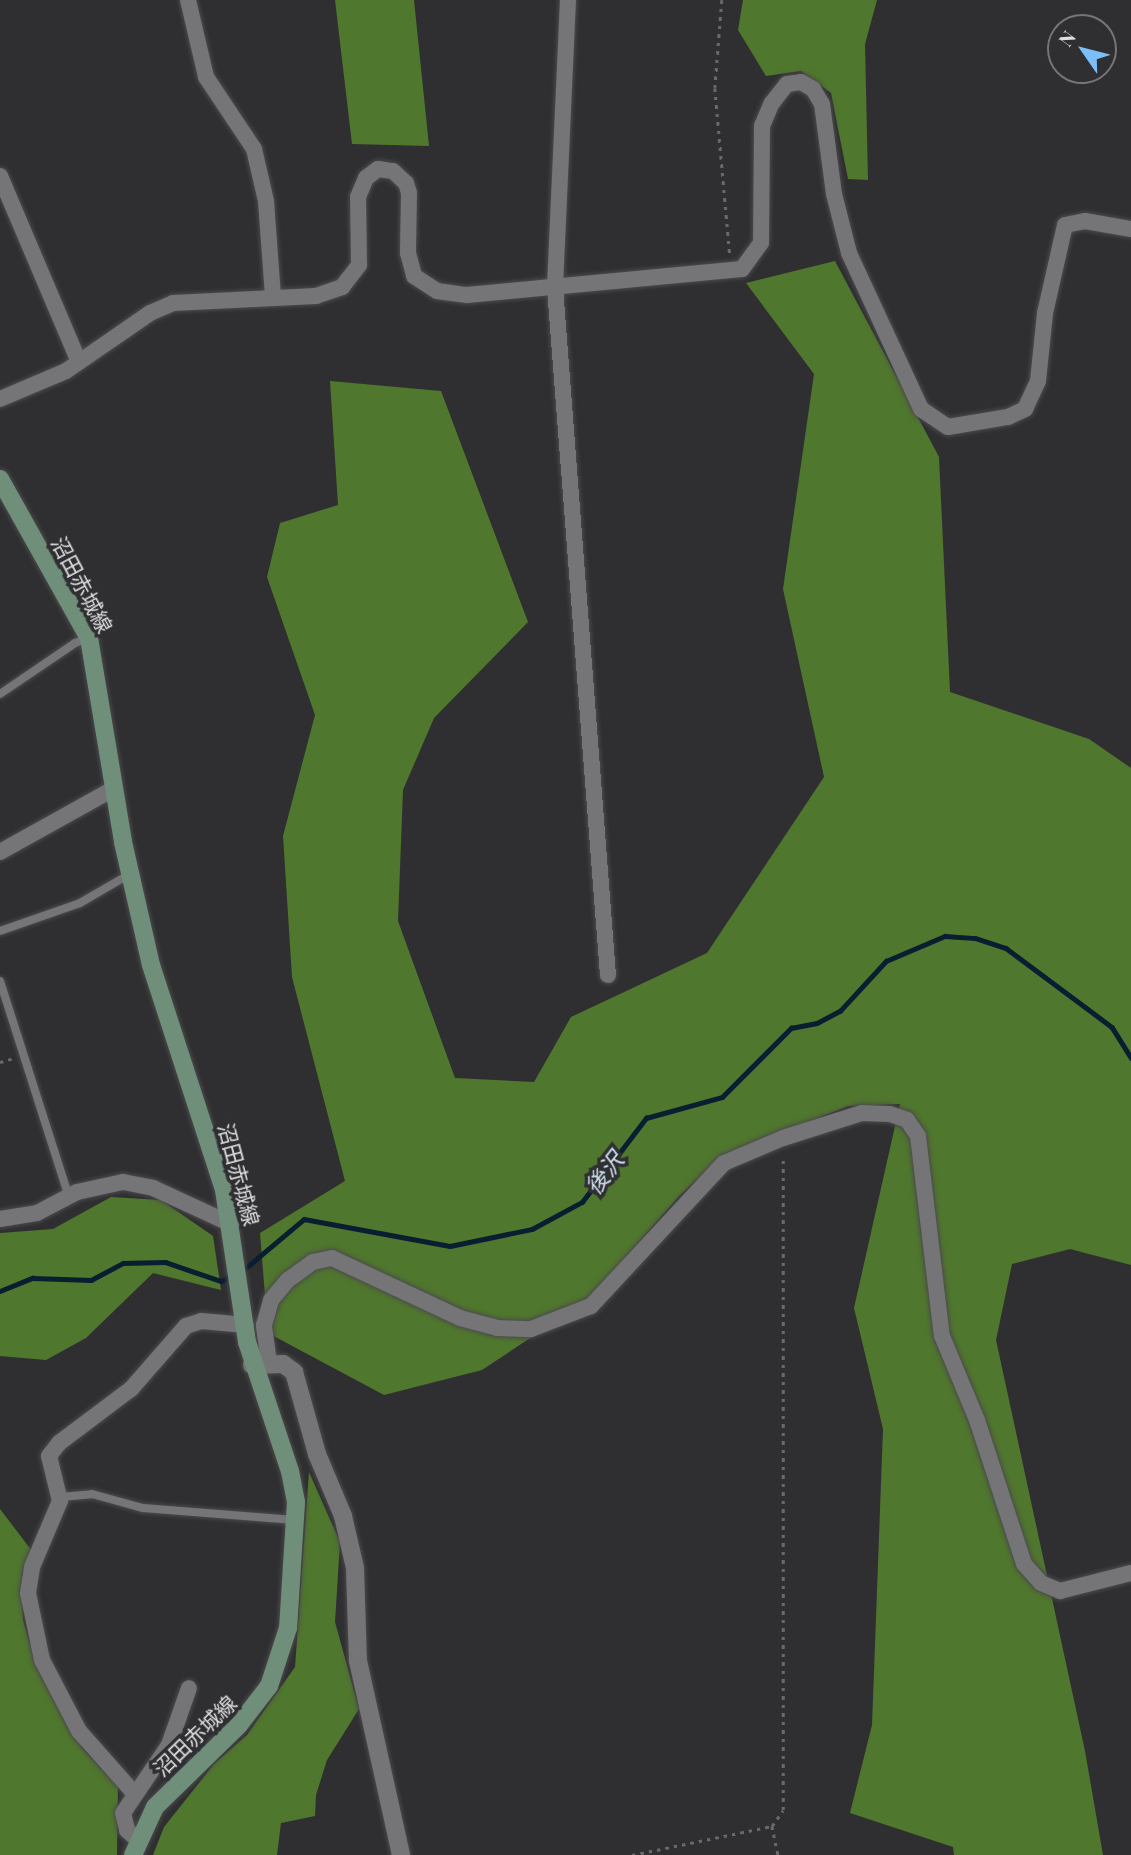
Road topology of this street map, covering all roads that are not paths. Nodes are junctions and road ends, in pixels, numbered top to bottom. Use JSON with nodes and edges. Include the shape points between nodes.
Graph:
{"nodes":[{"id":1,"x":188,"y":0,"type":"edge"},
{"id":2,"x":568,"y":0,"type":"edge"},
{"id":3,"x":0,"y":177,"type":"edge"},
{"id":4,"x":1131,"y":229,"type":"edge"},
{"id":5,"x":555,"y":288,"type":"junction"},
{"id":6,"x":273,"y":297,"type":"junction"},
{"id":7,"x":79,"y":362,"type":"junction"},
{"id":8,"x":0,"y":400,"type":"edge"},
{"id":9,"x":0,"y":479,"type":"edge"},
{"id":10,"x":89,"y":638,"type":"junction"},
{"id":11,"x":0,"y":694,"type":"edge"},
{"id":12,"x":113,"y":789,"type":"junction"},
{"id":13,"x":0,"y":852,"type":"edge"},
{"id":14,"x":130,"y":874,"type":"junction"},
{"id":15,"x":0,"y":931,"type":"edge"},
{"id":16,"x":608,"y":975,"type":"dead end"},
{"id":17,"x":0,"y":981,"type":"edge"},
{"id":18,"x":69,"y":1197,"type":"junction"},
{"id":19,"x":0,"y":1219,"type":"edge"},
{"id":20,"x":231,"y":1224,"type":"junction"},
{"id":21,"x":246,"y":1325,"type":"junction"},
{"id":22,"x":260,"y":1364,"type":"junction"},
{"id":23,"x":60,"y":1497,"type":"junction"},
{"id":24,"x":295,"y":1520,"type":"junction"},
{"id":25,"x":1131,"y":1573,"type":"edge"},
{"id":26,"x":189,"y":1688,"type":"dead end"},
{"id":27,"x":133,"y":1792,"type":"junction"},
{"id":28,"x":135,"y":1848,"type":"edge"},
{"id":29,"x":401,"y":1855,"type":"edge"}],
"edges":[{"from":1,"to":6,"type":"street","via":[[206,78],[254,149],[266,201]]},
{"from":2,"to":5,"type":"street"},
{"from":3,"to":7,"type":"street"},
{"from":4,"to":5,"type":"street","via":[[1085,221],[1065,226],[1045,313],[1038,381],[1025,409],[1008,417],[948,427],[921,409],[854,264],[834,194],[822,104],[813,89],[801,82],[788,84],[772,103],[762,126],[761,243],[742,269]]},
{"from":5,"to":6,"type":"street","via":[[467,295],[437,292],[414,275],[408,253],[405,183],[393,171],[379,169],[366,178],[358,197],[359,265],[342,287],[316,296]]},
{"from":5,"to":16,"type":"street"},
{"from":6,"to":7,"type":"street","via":[[173,303],[149,313]]},
{"from":7,"to":8,"type":"street"},
{"from":9,"to":10,"type":"main road","name":"沼田赤城線"},
{"from":10,"to":11,"type":"lane"},
{"from":10,"to":12,"type":"main road","name":"沼田赤城線","via":[[103,703]]},
{"from":12,"to":13,"type":"street"},
{"from":12,"to":14,"type":"main road","name":"沼田赤城線"},
{"from":14,"to":15,"type":"lane","via":[[80,903]]},
{"from":14,"to":20,"type":"main road","name":"沼田赤城線","via":[[151,965]]},
{"from":17,"to":18,"type":"lane"},
{"from":18,"to":19,"type":"street","via":[[37,1213]]},
{"from":18,"to":20,"type":"street","via":[[108,1183],[136,1184]]},
{"from":20,"to":21,"type":"main road","name":"沼田赤城線"},
{"from":21,"to":22,"type":"main road","name":"沼田赤城線"},
{"from":21,"to":23,"type":"street","via":[[201,1321],[186,1326],[131,1389],[58,1443],[49,1456]]},
{"from":22,"to":24,"type":"main road","name":"沼田赤城線","via":[[290,1471]]},
{"from":22,"to":25,"type":"street","via":[[271,1300],[305,1268],[332,1258],[439,1310],[497,1328],[531,1329],[591,1307],[724,1163],[783,1138],[879,1111],[907,1120],[918,1136],[942,1336],[977,1420],[1024,1564],[1041,1583],[1060,1591]]},
{"from":22,"to":29,"type":"street","via":[[294,1372],[305,1419],[353,1550],[358,1661]]},
{"from":23,"to":24,"type":"lane","via":[[92,1493],[143,1508]]},
{"from":23,"to":27,"type":"street","via":[[29,1582],[41,1660],[79,1731]]},
{"from":24,"to":28,"type":"main road","name":"沼田赤城線","via":[[288,1628],[269,1686],[239,1725],[168,1791]]},
{"from":26,"to":27,"type":"street","via":[[169,1745]]},
{"from":27,"to":28,"type":"street","via":[[123,1814]]}]}
